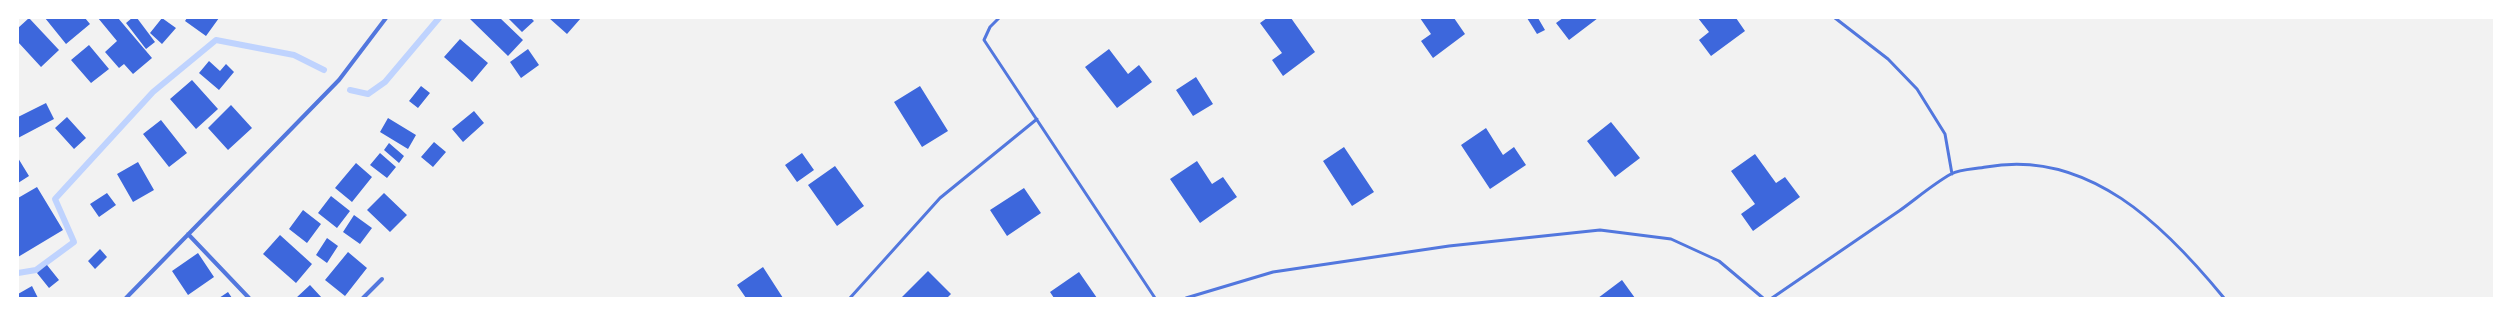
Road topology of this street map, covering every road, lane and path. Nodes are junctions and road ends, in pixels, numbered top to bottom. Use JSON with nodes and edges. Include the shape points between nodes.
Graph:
{"nodes":[{"id":1,"x":386,"y":18,"type":"edge"},
{"id":2,"x":999,"y":18,"type":"edge"},
{"id":3,"x":1835,"y":18,"type":"edge"},
{"id":4,"x":1037,"y":119,"type":"junction"},
{"id":5,"x":1952,"y":174,"type":"junction"},
{"id":6,"x":188,"y":234,"type":"junction"},
{"id":7,"x":382,"y":279,"type":"dead end"},
{"id":8,"x":126,"y":298,"type":"edge"},
{"id":9,"x":248,"y":298,"type":"edge"},
{"id":10,"x":363,"y":298,"type":"edge"},
{"id":11,"x":850,"y":298,"type":"edge"},
{"id":12,"x":1155,"y":298,"type":"edge"},
{"id":13,"x":1186,"y":298,"type":"edge"},
{"id":14,"x":1763,"y":298,"type":"edge"},
{"id":15,"x":1772,"y":298,"type":"edge"},
{"id":16,"x":2224,"y":298,"type":"edge"}],
"edges":[{"from":1,"to":6,"type":"street","via":[[339,80]]},
{"from":2,"to":4,"type":"lane","via":[[990,27],[984,40]]},
{"from":3,"to":5,"type":"lane","via":[[1888,59],[1917,89],[1946,134]]},
{"from":4,"to":11,"type":"lane","via":[[940,198]]},
{"from":4,"to":12,"type":"lane"},
{"from":5,"to":15,"type":"lane"},
{"from":5,"to":16,"type":"lane","via":[[2001,164],[2042,165],[2080,174],[2115,193],[2148,218],[2196,264]]},
{"from":6,"to":8,"type":"street"},
{"from":6,"to":9,"type":"street"},
{"from":7,"to":10,"type":"street"},
{"from":13,"to":14,"type":"lane","via":[[1273,272],[1449,246],[1600,230],[1672,239],[1718,261]]}]}
